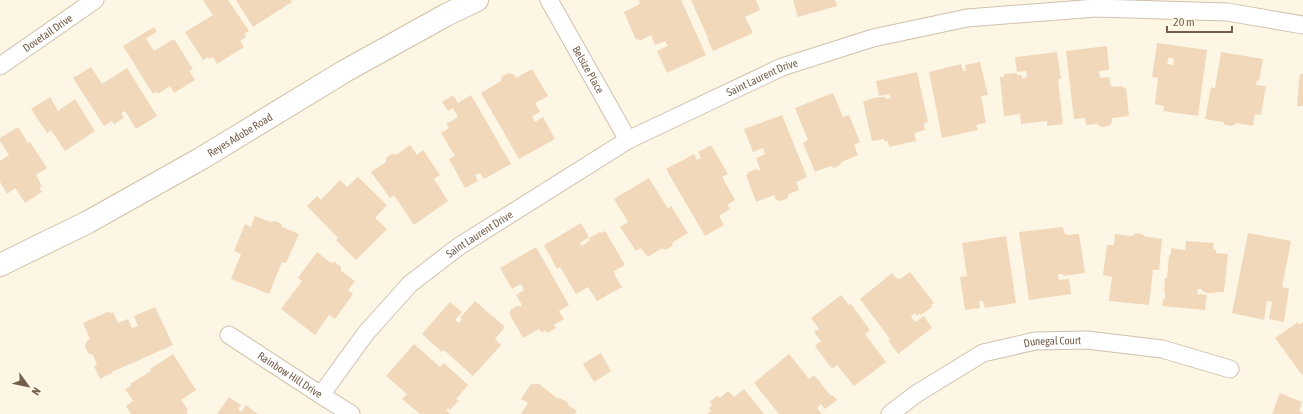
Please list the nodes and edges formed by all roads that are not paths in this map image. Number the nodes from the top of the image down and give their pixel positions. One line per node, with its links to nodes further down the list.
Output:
1 (95, 0): 5 (street, Dovetail Drive)
2 (477, 0): 7 (street, Reyes Adobe Road)
3 (549, 0): 6 (street, Belsize Place)
4 (1303, 25): 6 (street, Saint Laurent Drive)
5 (0, 66)
6 (628, 140): 10 (street, Saint Laurent Drive)
7 (0, 265)
8 (229, 335): 10 (street, Rainbow Hill Drive)
9 (1230, 369): 12 (street, Dunegal Court)
10 (321, 396): 11 (street, Rainbow Hill Drive)
11 (351, 414)
12 (890, 414)

